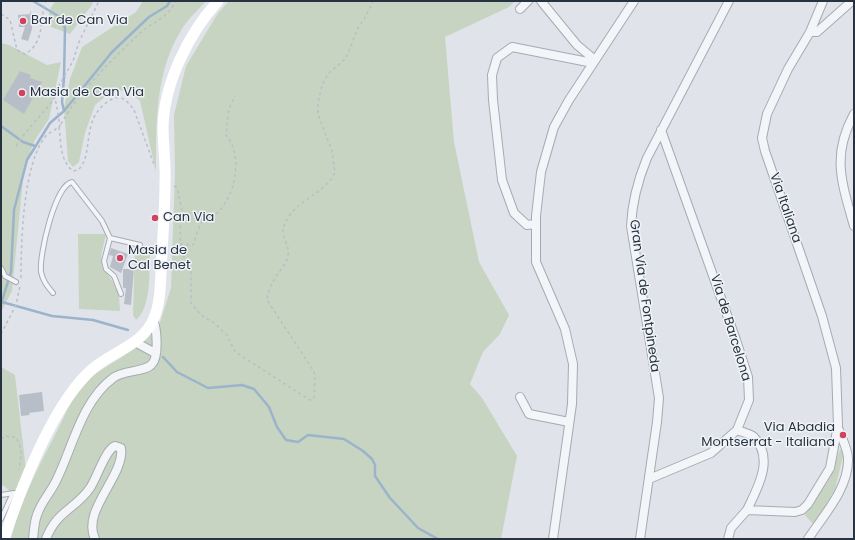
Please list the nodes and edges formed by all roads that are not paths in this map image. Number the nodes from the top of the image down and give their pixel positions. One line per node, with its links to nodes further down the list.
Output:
1 (218, 1): 21 (main road)
2 (528, 1): 8 (street)
3 (541, 1): 10 (street)
4 (634, 1): 10 (street)
5 (729, 1): 12 (street, Gran Via de Fontpineda)
6 (823, 1): 9 (street, Via Italiana)
7 (852, 1): 9 (street)
8 (520, 9)
9 (810, 32): 26 (street, Via Italiana)
10 (594, 62): 13 (street); 13 (street)
11 (854, 114): 14 (street)
12 (661, 130): 27 (street, Via de Barcelona); 28 (street, Gran Via de Fontpineda)
13 (536, 224): 25 (street)
14 (854, 226)
15 (110, 238): 16 (lane); 19 (lane); 20 (lane)
16 (140, 245)
17 (1, 268): 18 (lane)
18 (16, 282)
19 (53, 293)
20 (121, 294)
21 (154, 320): 22 (main road); 23 (street)
22 (135, 342): 23 (street); 29 (main road)
23 (155, 353): 34 (street)
24 (520, 397): 25 (street)
25 (569, 422): 37 (street)
26 (838, 425): 31 (street); 40 (street)
27 (737, 430): 28 (street, Via de Barcelona); 31 (street)
28 (648, 479): 38 (street, Gran Via de Fontpineda)
29 (17, 493): 30 (lane); 32 (main road)
30 (1, 495)
31 (747, 510): 39 (street)
32 (4, 522): 33 (main road)
33 (4, 539)
34 (33, 539)
35 (46, 539): 36 (street)
36 (95, 539)
37 (553, 539)
38 (640, 539)
39 (728, 539)
40 (808, 539)

